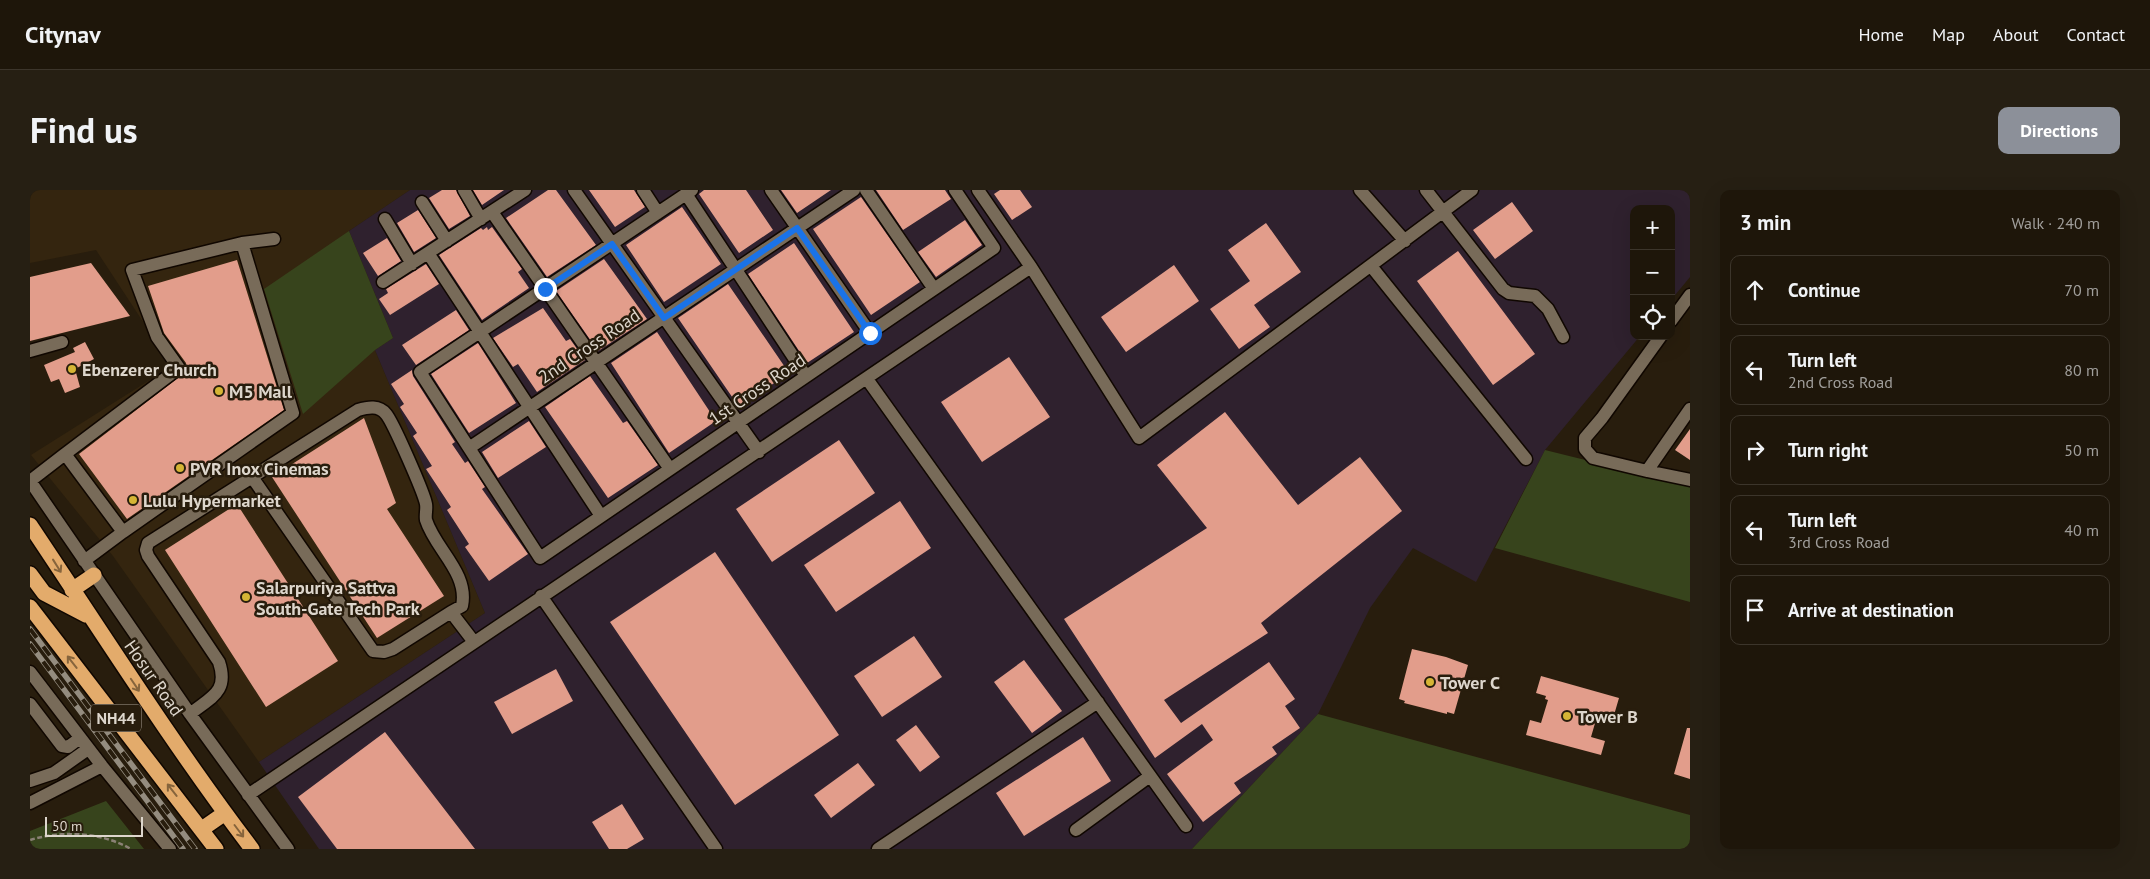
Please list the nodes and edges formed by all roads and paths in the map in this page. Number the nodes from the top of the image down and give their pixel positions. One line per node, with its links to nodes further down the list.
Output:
1 (464, 190): 17 (street)
2 (574, 190): 24 (street)
3 (643, 190): 16 (street)
4 (771, 190): 19 (street)
5 (854, 190): 19 (street, 2nd Cross Road)
6 (866, 190): 32 (street)
7 (955, 190): 32 (street, 1st Cross Road)
8 (978, 190): 28 (street)
9 (1360, 190): 22 (street)
10 (1426, 190): 15 (street)
11 (1472, 190): 15 (street)
12 (520, 191): 17 (street)
13 (689, 192): 16 (street); 29 (street)
14 (422, 202): 21 (street)
15 (1443, 212): 22 (street); 38 (street)
16 (658, 213): 24 (street)
17 (486, 215): 21 (street); 31 (street)
18 (385, 220): 26 (street)
19 (797, 228): 29 (street, 2nd Cross Road); 37 (street)
20 (274, 239): 23 (street)
21 (447, 241): 25 (street)
22 (1405, 241): 27 (street)
23 (242, 243): 50 (street); 59 (street)
24 (612, 244): 31 (street); 35 (street)
25 (428, 253): 26 (street); 36 (street)
26 (412, 264): 30 (street)
27 (1371, 266): 28 (street); 51 (street)
28 (1031, 267): 44 (street)
29 (736, 269): 35 (street, 2nd Cross Road); 43 (street)
30 (383, 282)
31 (545, 289): 36 (street); 42 (street)
32 (934, 289): 37 (street, 1st Cross Road)
33 (1690, 295): 34 (street)
34 (1675, 316)
35 (664, 318): 42 (street, 2nd Cross Road); 47 (street)
36 (480, 332): 45 (street); 48 (street)
37 (870, 333): 43 (street, 1st Cross Road)
38 (1563, 337)
39 (1657, 340): 53 (street)
40 (62, 342): 41 (street)
41 (30, 351)
42 (596, 363): 45 (street, 2nd Cross Road); 52 (street)
43 (806, 376): 47 (street, 1st Cross Road)
44 (867, 379): 49 (street); 70 (street)
45 (530, 408): 48 (street, 2nd Cross Road); 57 (street)
46 (1690, 409): 53 (street)
47 (738, 423): 49 (street); 52 (street, 1st Cross Road)
48 (469, 448): 57 (street, 1st Cross Road)
49 (758, 452): 64 (street)
50 (65, 454): 56 (street); 59 (street)
51 (1526, 459)
52 (670, 469): 57 (street, 1st Cross Road)
53 (1646, 471): 55 (street)
54 (252, 476): 66 (street); 66 (street); 72 (street)
55 (1690, 480)
56 (30, 481): 60 (street)
57 (601, 516)
58 (30, 525): 63 (highway, Hosur Road / NH44, one-way to 63)
59 (123, 532): 60 (street)
60 (84, 560): 62 (street)
61 (30, 574): 67 (highway)
62 (94, 575): 63 (highway); 72 (street)
63 (72, 590): 67 (highway, Hosur Road / NH44)
64 (542, 596): 68 (street); 89 (street)
65 (30, 607): 81 (highway, NH44, one-way to 65)
66 (452, 612): 68 (street)
67 (88, 616): 79 (highway, Hosur Road / NH44, one-way to 79)
68 (474, 642): 77 (street)
69 (30, 672): 73 (street)
70 (1098, 702): 75 (street); 90 (street)
71 (30, 704): 73 (street)
72 (190, 714): 77 (street)
73 (84, 743): 74 (street); 76 (street)
74 (102, 766): 78 (street); 85 (street)
75 (1150, 776): 80 (street); 82 (street)
76 (30, 781)
77 (248, 795): 88 (street)
78 (30, 803)
79 (225, 813): 81 (highway); 87 (highway, Hosur Road / NH44, one-way to 87)
80 (1186, 826)
81 (202, 829): 86 (highway, NH44)
82 (1076, 830)
83 (30, 840): 84 (path)
84 (131, 849)
85 (170, 849)
86 (216, 849)
87 (252, 849)
88 (288, 849)
89 (716, 849)
90 (878, 849)

